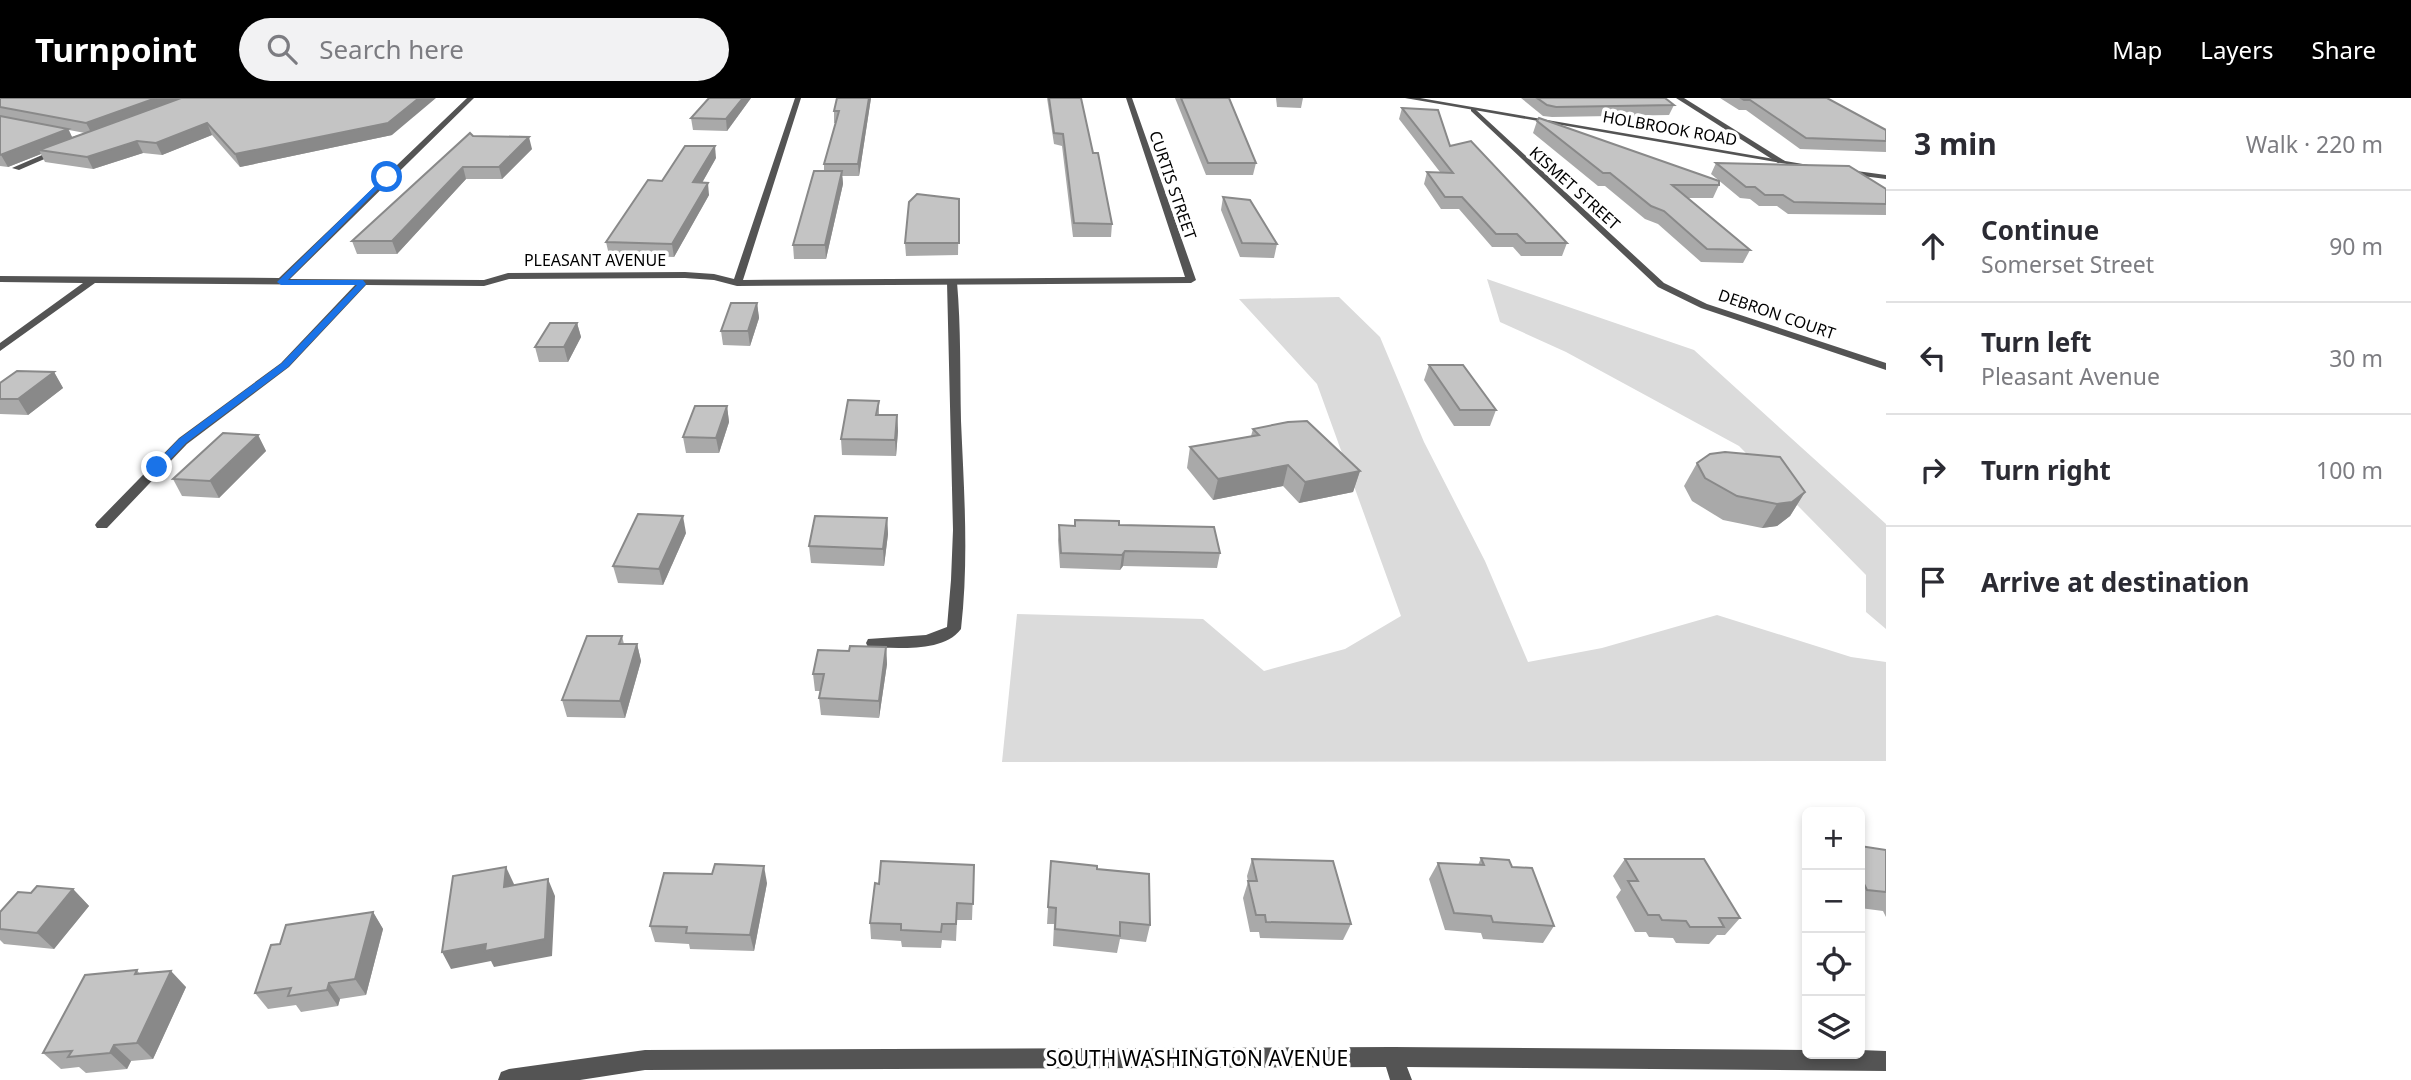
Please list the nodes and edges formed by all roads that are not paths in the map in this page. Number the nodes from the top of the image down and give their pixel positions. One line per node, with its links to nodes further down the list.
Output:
1 (471, 98): 14 (street)
2 (798, 98): 17 (street)
3 (1129, 98): 13 (street, CURTIS STREET)
4 (1408, 98): 6 (street, HOLBROOK ROAD)
5 (1679, 98): 8 (street)
6 (1473, 110): 8 (street, HOLBROOK ROAD); 18 (street, KISMET STREET)
7 (66, 149): 9 (street)
8 (1781, 162): 10 (street, HOLBROOK ROAD)
9 (16, 168)
10 (1886, 177)
11 (0, 279): 12 (street, PLEASANT AVENUE)
12 (93, 280): 14 (street, PLEASANT AVENUE); 19 (street)
13 (1191, 280): 16 (street, PLEASANT AVENUE)
14 (281, 282): 15 (street, PLEASANT AVENUE)
15 (363, 282): 17 (street, PLEASANT AVENUE); 21 (street)
16 (952, 282): 17 (street, PLEASANT AVENUE); 22 (street)
17 (737, 283)
18 (1661, 285): 20 (street, DEBRON COURT)
19 (0, 348)
20 (1886, 367)
21 (102, 524)
22 (873, 643)
23 (1393, 1057): 24 (street, SOUTH WASHINGTON AVENUE); 25 (street, SOUTH WASHINGTON AVENUE); 26 (street)
24 (1886, 1061)
25 (509, 1080)
26 (1401, 1080)

